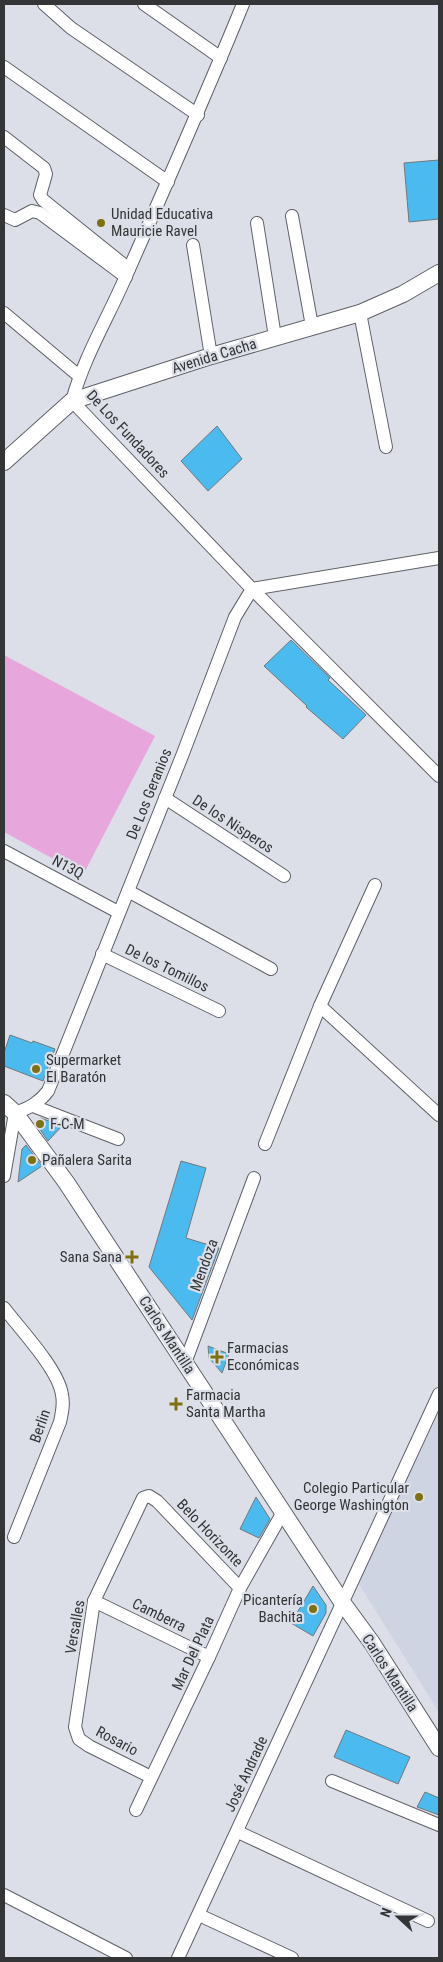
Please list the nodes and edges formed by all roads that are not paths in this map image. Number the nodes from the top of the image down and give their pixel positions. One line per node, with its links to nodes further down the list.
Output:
1 (44, 4): 6 (street)
2 (144, 4): 4 (street)
3 (243, 4): 4 (street, De Los Fundadores)
4 (221, 58): 6 (street, De Los Fundadores)
5 (4, 67): 8 (street)
6 (198, 115): 8 (street, De Los Fundadores)
7 (4, 137): 13 (street)
8 (168, 182): 13 (street, De Los Fundadores)
9 (4, 215): 13 (street)
10 (292, 216): 17 (street)
11 (256, 223): 18 (street)
12 (192, 246): 19 (street)
13 (128, 273): 20 (street, De Los Fundadores)
14 (439, 273): 16 (street, Avenida Cacha)
15 (4, 313): 20 (street)
16 (360, 313): 17 (street, Avenida Cacha); 22 (street)
17 (312, 326): 18 (street, Avenida Cacha)
18 (275, 337): 19 (street, Avenida Cacha)
19 (211, 356): 21 (street, Avenida Cacha)
20 (79, 376): 21 (street, De Los Fundadores)
21 (72, 401): 23 (street, Avenida Cacha); 25 (street, De Los Fundadores)
22 (386, 447)
23 (4, 462)
24 (439, 558): 25 (street)
25 (252, 589): 26 (street, De Los Fundadores); 27 (street, De Los Geranios)
26 (439, 776)
27 (164, 798): 29 (street, De los Nisperos); 31 (street, De Los Geranios)
28 (4, 851): 32 (street, N13Q)
29 (284, 876)
30 (376, 885): 35 (street)
31 (128, 891): 32 (street, De Los Geranios); 34 (street)
32 (118, 912): 33 (street, De Los Geranios)
33 (102, 954): 36 (street, De los Tomillos); 37 (street, De Los Geranios)
34 (271, 970)
35 (320, 1006): 39 (street); 41 (street)
36 (219, 1011)
37 (33, 1106): 38 (street, De Los Geranios); 40 (street)
38 (9, 1108): 42 (street); 45 (street, Carlos Mantilla)
39 (439, 1115)
40 (118, 1139)
41 (265, 1144)
42 (4, 1176)
43 (254, 1178): 45 (street, Mendoza)
44 (4, 1308): 49 (street, Berlin)
45 (186, 1363): 48 (street, Carlos Mantilla)
46 (439, 1394): 52 (street, José Andrade)
47 (157, 1501): 50 (street, Belo Horizonte); 51 (street, Versalles)
48 (283, 1512): 50 (street, Mar Del Plata); 52 (street, Carlos Mantilla)
49 (14, 1537)
50 (240, 1588): 53 (street, Mar Del Plata)
51 (94, 1601): 53 (street, Camberra); 54 (street, Versalles)
52 (342, 1602): 55 (street, Carlos Mantilla); 60 (street, José Andrade)
53 (210, 1657): 56 (street, Mar Del Plata)
54 (75, 1727): 56 (street, Rosario)
55 (439, 1748)
56 (151, 1777): 58 (street, Mar Del Plata)
57 (332, 1781): 59 (street)
58 (136, 1810)
59 (439, 1825)
60 (238, 1832): 62 (street, José Andrade); 63 (street)
61 (4, 1896): 64 (street)
62 (199, 1915): 65 (street, José Andrade); 66 (street)
63 (428, 1921)
64 (126, 1958)
65 (178, 1958)
66 (292, 1958)

